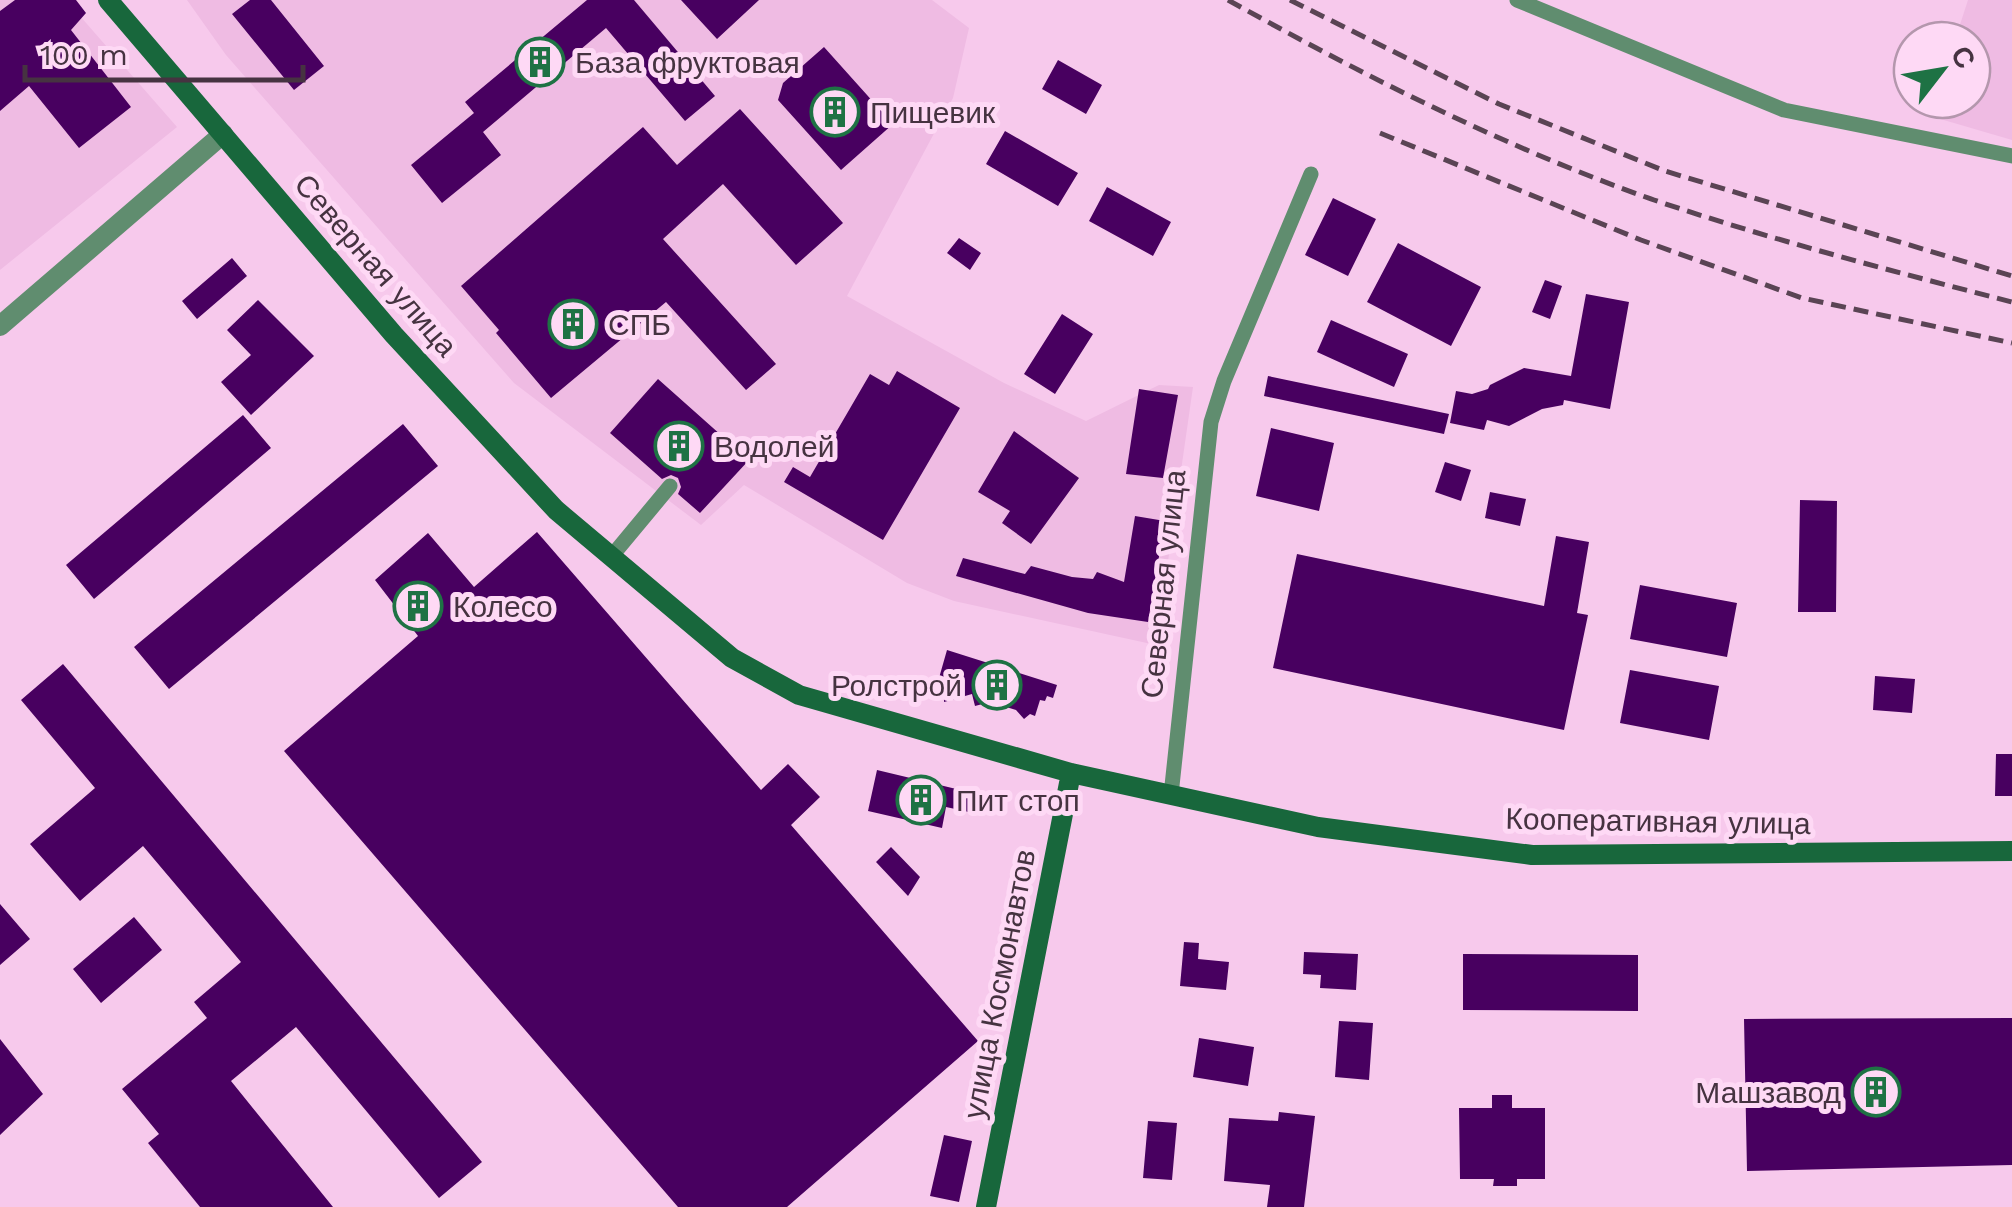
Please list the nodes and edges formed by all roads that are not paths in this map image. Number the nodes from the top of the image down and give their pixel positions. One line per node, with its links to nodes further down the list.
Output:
1 (108, 0): 3 (main road, Северная улица)
2 (1517, 0): 4 (street)
3 (223, 134): 6 (street); 8 (main road, Северная улица)
4 (2012, 156)
5 (1311, 174): 10 (street, Северная улица)
6 (0, 326)
7 (670, 486): 8 (street)
8 (611, 557): 9 (main road, Северная улица)
9 (1071, 774): 10 (main road, Кооперативная улица); 12 (main road, улица Космонавтов)
10 (1171, 795): 11 (main road, Кооперативная улица)
11 (2012, 851)
12 (986, 1207)

